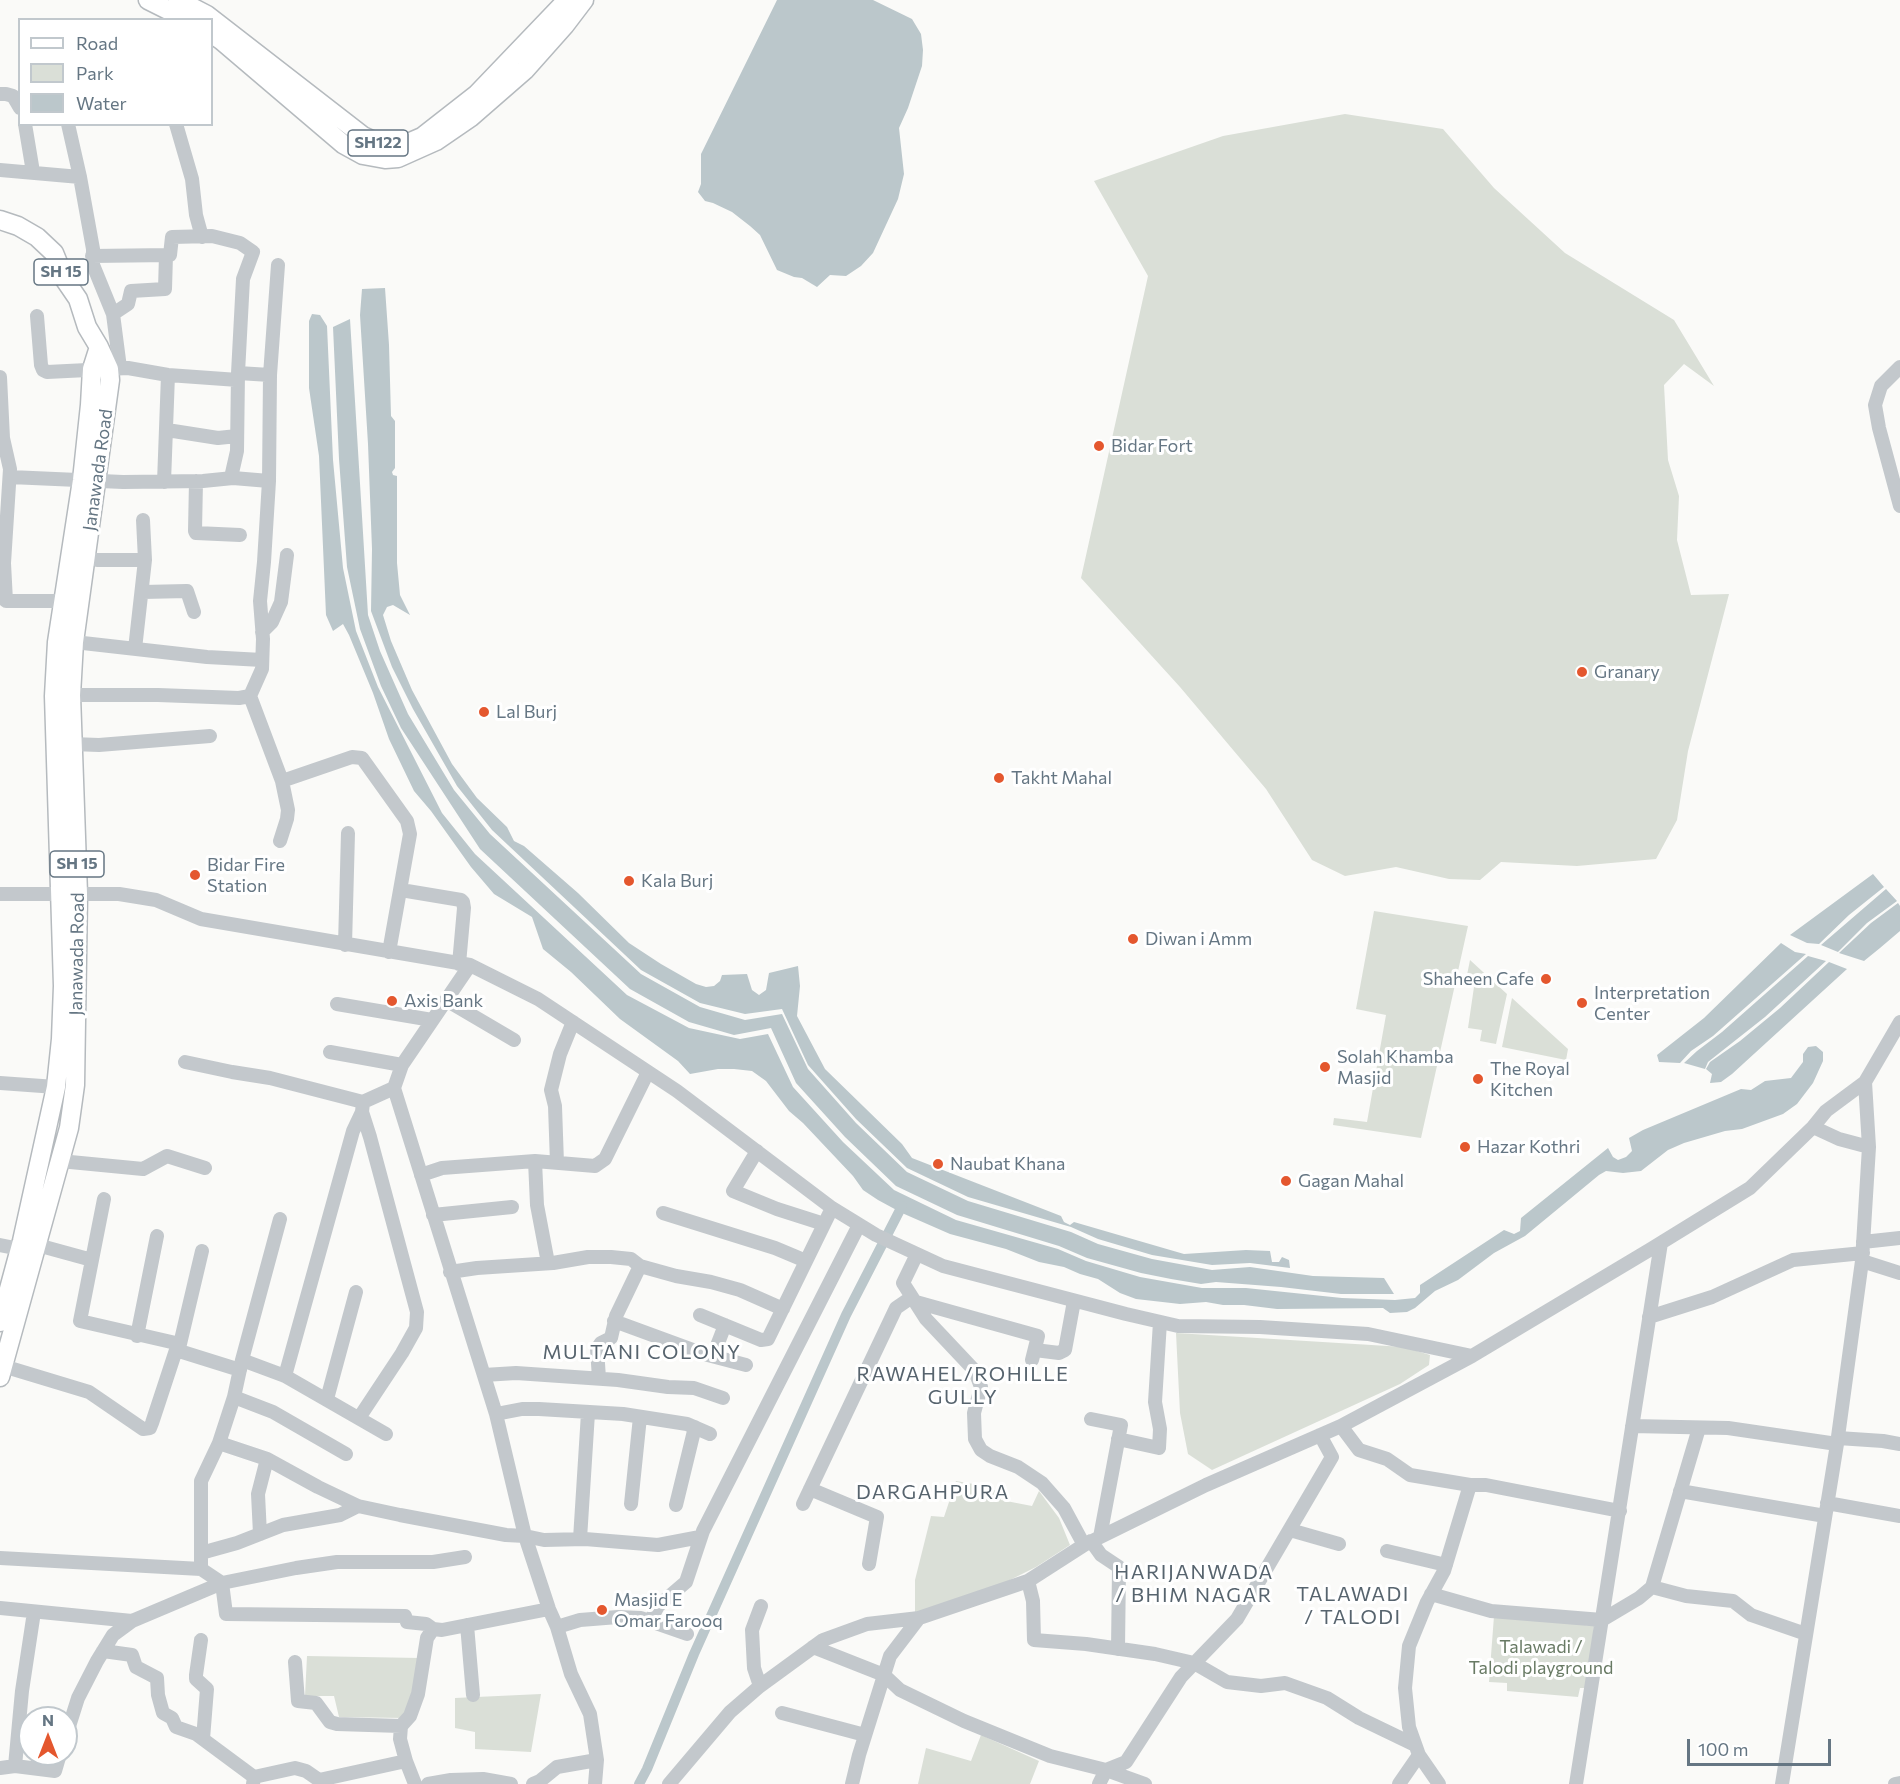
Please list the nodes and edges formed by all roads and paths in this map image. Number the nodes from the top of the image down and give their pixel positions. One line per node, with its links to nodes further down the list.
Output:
1 (148, 0): 5 (main road)
2 (178, 0): 6 (main road, SH122)
3 (567, 0): 11 (main road, SH122)
4 (584, 0): 11 (main road)
5 (184, 18)
6 (211, 18)
7 (213, 20): 11 (main road, SH122)
8 (213, 35): 11 (main road)
9 (0, 94): 10 (street)
10 (18, 105)
11 (466, 111)
12 (25, 126): 16 (street)
13 (68, 126): 17 (street)
14 (177, 126): 19 (street)
15 (0, 170): 16 (street)
16 (33, 172): 17 (street)
17 (80, 177): 21 (street)
18 (0, 220): 26 (main road, Janawada Road / SH 15)
19 (202, 237): 20 (street); 30 (street)
20 (166, 255): 21 (street); 23 (street)
21 (92, 256): 23 (street)
22 (278, 265): 28 (street)
23 (113, 314): 26 (street)
24 (37, 316): 26 (street)
25 (1900, 367): 39 (street)
26 (107, 369): 27 (street); 35 (main road, Janawada Road / SH 15)
27 (168, 375): 30 (street); 31 (street)
28 (270, 375): 30 (street); 37 (street)
29 (0, 377): 33 (street)
30 (238, 377): 32 (street)
31 (167, 430): 32 (street); 38 (street)
32 (237, 436): 34 (street)
33 (10, 477): 35 (street); 46 (street)
34 (233, 478): 36 (street); 37 (street)
35 (89, 480): 38 (street); 46 (main road, Janawada Road / SH 15); 49 (main road, Janawada Road / SH 15)
36 (196, 481): 38 (street); 41 (street)
37 (269, 481): 48 (street)
38 (164, 482)
39 (1900, 506)
40 (143, 520): 44 (street)
41 (240, 535)
42 (287, 555): 48 (street)
43 (97, 560): 44 (street)
44 (145, 560): 45 (street)
45 (143, 592): 47 (street); 50 (street)
46 (63, 601): 61 (main road, Janawada Road / SH 15)
47 (194, 612)
48 (262, 632): 51 (street)
49 (74, 642): 50 (street); 52 (main road, Janawada Road / SH 15)
50 (135, 649): 51 (street)
51 (262, 660): 53 (street)
52 (70, 695): 53 (street); 55 (main road, Janawada Road / SH 15)
53 (250, 696): 56 (street)
54 (210, 736): 55 (street)
55 (72, 744): 62 (main road, Janawada Road / SH 15)
56 (282, 781): 58 (street); 59 (street)
57 (348, 832): 63 (street)
58 (280, 841)
59 (401, 890): 64 (street); 65 (street)
60 (0, 894): 61 (street)
61 (60, 894): 62 (street); 78 (main road, Janawada Road / SH 15)
62 (78, 894): 63 (street); 84 (main road, Janawada Road / SH 15)
63 (345, 945): 64 (street)
64 (389, 952): 65 (street)
65 (465, 964): 66 (street); 69 (street)
66 (446, 1000): 68 (street); 71 (street)
67 (337, 1004): 68 (street)
68 (432, 1020): 74 (street)
69 (573, 1022): 75 (street); 86 (street)
70 (1900, 1022): 76 (street)
71 (514, 1040)
72 (330, 1052): 74 (street)
73 (185, 1062): 80 (street)
74 (402, 1065): 79 (street)
75 (648, 1072): 83 (street); 86 (street)
76 (1865, 1082): 81 (street); 82 (street)
77 (0, 1083): 78 (street)
78 (56, 1087): 101 (main road, Janawada Road / SH 15)
79 (394, 1088): 80 (street); 88 (street)
80 (363, 1107): 128 (street); 137 (street)
81 (1813, 1127): 82 (street); 99 (street)
82 (1869, 1147): 104 (street)
83 (757, 1151): 91 (street); 95 (street)
84 (60, 1161): 87 (street); 101 (main road, Janawada Road / SH 15)
85 (535, 1161): 86 (street); 88 (street); 107 (street)
86 (557, 1163)
87 (205, 1168)
88 (421, 1175): 93 (street)
89 (104, 1199): 105 (street)
90 (513, 1207): 93 (street)
91 (832, 1208): 95 (street); 96 (street)
92 (663, 1213): 106 (street)
93 (433, 1215): 109 (street)
94 (280, 1219): 125 (street)
95 (824, 1224): 106 (street)
96 (859, 1225): 103 (street); 165 (street)
97 (157, 1236): 121 (street)
98 (1900, 1238): 104 (street)
99 (1661, 1243): 116 (street); 124 (street)
100 (0, 1245): 101 (street)
101 (27, 1245): 105 (street); 118 (main road, Janawada Road / SH 15); 127 (main road, Janawada Road / SH 15)
102 (202, 1251): 122 (street)
103 (913, 1252): 112 (street); 113 (street)
104 (1863, 1252): 110 (street); 116 (street); 147 (street)
105 (92, 1260): 121 (street)
106 (806, 1262): 114 (street)
107 (548, 1263): 108 (street); 109 (street)
108 (640, 1266): 114 (street); 117 (street)
109 (450, 1272): 129 (street)
110 (1900, 1273)
111 (356, 1292): 133 (street)
112 (914, 1300): 113 (street); 153 (street); 167 (street)
113 (1074, 1301): 119 (street)
114 (783, 1309): 120 (street)
115 (700, 1315): 120 (street)
116 (1649, 1317): 140 (street)
117 (614, 1321): 123 (street); 130 (street)
118 (0, 1322)
119 (1160, 1322): 124 (street); 146 (street)
120 (725, 1325): 123 (street)
121 (137, 1336): 122 (street)
122 (178, 1347): 125 (street); 127 (street)
123 (713, 1356): 126 (street)
124 (1472, 1356): 139 (street)
125 (241, 1365): 128 (street); 131 (street)
126 (746, 1365)
127 (1, 1371)
128 (285, 1376): 133 (street)
129 (484, 1376): 130 (street); 135 (street)
130 (599, 1378): 132 (street)
131 (234, 1397): 148 (street); 150 (street)
132 (723, 1398)
133 (327, 1399): 137 (street)
134 (588, 1413): 135 (street); 136 (street); 166 (street)
135 (496, 1414): 164 (street)
136 (640, 1417): 141 (street); 155 (street)
137 (359, 1418): 143 (street)
138 (1091, 1419): 146 (street)
139 (1341, 1426): 145 (street); 152 (street)
140 (1632, 1426): 142 (street); 160 (street)
141 (694, 1427): 144 (street); 157 (street)
142 (1699, 1428): 147 (street); 154 (street)
143 (386, 1434)
144 (710, 1434)
145 (1320, 1435): 162 (street); 167 (street)
146 (1118, 1439): 167 (street)
147 (1837, 1441): 149 (street); 159 (street)
148 (219, 1443): 151 (street); 170 (street)
149 (1900, 1444)
150 (346, 1454)
151 (267, 1458): 158 (street); 163 (street)
152 (1470, 1485): 160 (street); 174 (street)
153 (810, 1489): 156 (street); 173 (street)
154 (1680, 1491): 159 (street); 178 (street)
155 (631, 1504)
156 (803, 1504)
157 (676, 1505)
158 (358, 1506): 163 (street); 164 (street)
159 (1826, 1509): 161 (street); 192 (street)
160 (1620, 1511): 185 (street)
161 (1900, 1516)
162 (1290, 1530): 168 (street); 198 (street)
163 (260, 1534): 170 (street)
164 (525, 1536): 166 (street); 182 (street)
165 (700, 1537): 166 (street); 187 (street)
166 (580, 1539)
167 (1092, 1541): 176 (street); 195 (street)
168 (1339, 1544)
169 (1388, 1551): 174 (street)
170 (201, 1553): 175 (street)
171 (465, 1557): 177 (street)
172 (0, 1558): 175 (street)
173 (869, 1564)
174 (1446, 1565): 179 (street)
175 (201, 1569): 177 (street)
176 (1028, 1581): 184 (street); 195 (street)
177 (222, 1583): 186 (street); 190 (street)
178 (1652, 1587): 185 (street); 192 (street)
179 (1431, 1594): 185 (street); 207 (street)
180 (761, 1606): 200 (street)
181 (0, 1608): 183 (street)
182 (549, 1609): 188 (street); 189 (street)
183 (34, 1612): 186 (street); 210 (street)
184 (919, 1618): 194 (street); 199 (street)
185 (1602, 1620): 228 (street)
186 (132, 1621): 196 (street)
187 (650, 1621): 189 (street); 191 (street)
188 (467, 1625): 190 (street); 201 (street)
189 (557, 1627): 208 (street)
190 (433, 1629): 204 (street)
191 (687, 1634)
192 (1806, 1634): 229 (street)
193 (201, 1640): 206 (street)
194 (813, 1647): 199 (street); 200 (street)
195 (1118, 1648): 198 (street)
196 (103, 1651): 202 (street); 206 (street)
197 (296, 1662): 204 (street)
198 (1194, 1663): 207 (street); 213 (street)
199 (884, 1675): 205 (street); 213 (street)
200 (760, 1686): 222 (street)
201 (473, 1695)
202 (75, 1706)
203 (782, 1713): 205 (street)
204 (401, 1726): 209 (street)
205 (865, 1736): 223 (street)
206 (203, 1739): 214 (street)
207 (1417, 1750): 226 (street); 227 (street)
208 (597, 1760): 220 (street); 221 (street)
209 (406, 1761): 215 (street); 217 (street)
210 (15, 1766): 211 (street); 212 (street)
211 (56, 1766)
212 (0, 1768)
213 (1106, 1770): 224 (street); 225 (street)
214 (254, 1781): 215 (street)
215 (319, 1782)
216 (1900, 1783): 230 (street)
217 (415, 1784)
218 (428, 1784): 219 (street)
219 (511, 1784)
220 (532, 1784)
221 (595, 1784)
222 (669, 1784)
223 (852, 1784)
224 (1099, 1784)
225 (1145, 1784)
226 (1399, 1784)
227 (1439, 1784)
228 (1576, 1784)
229 (1782, 1784)
230 (1895, 1784)

